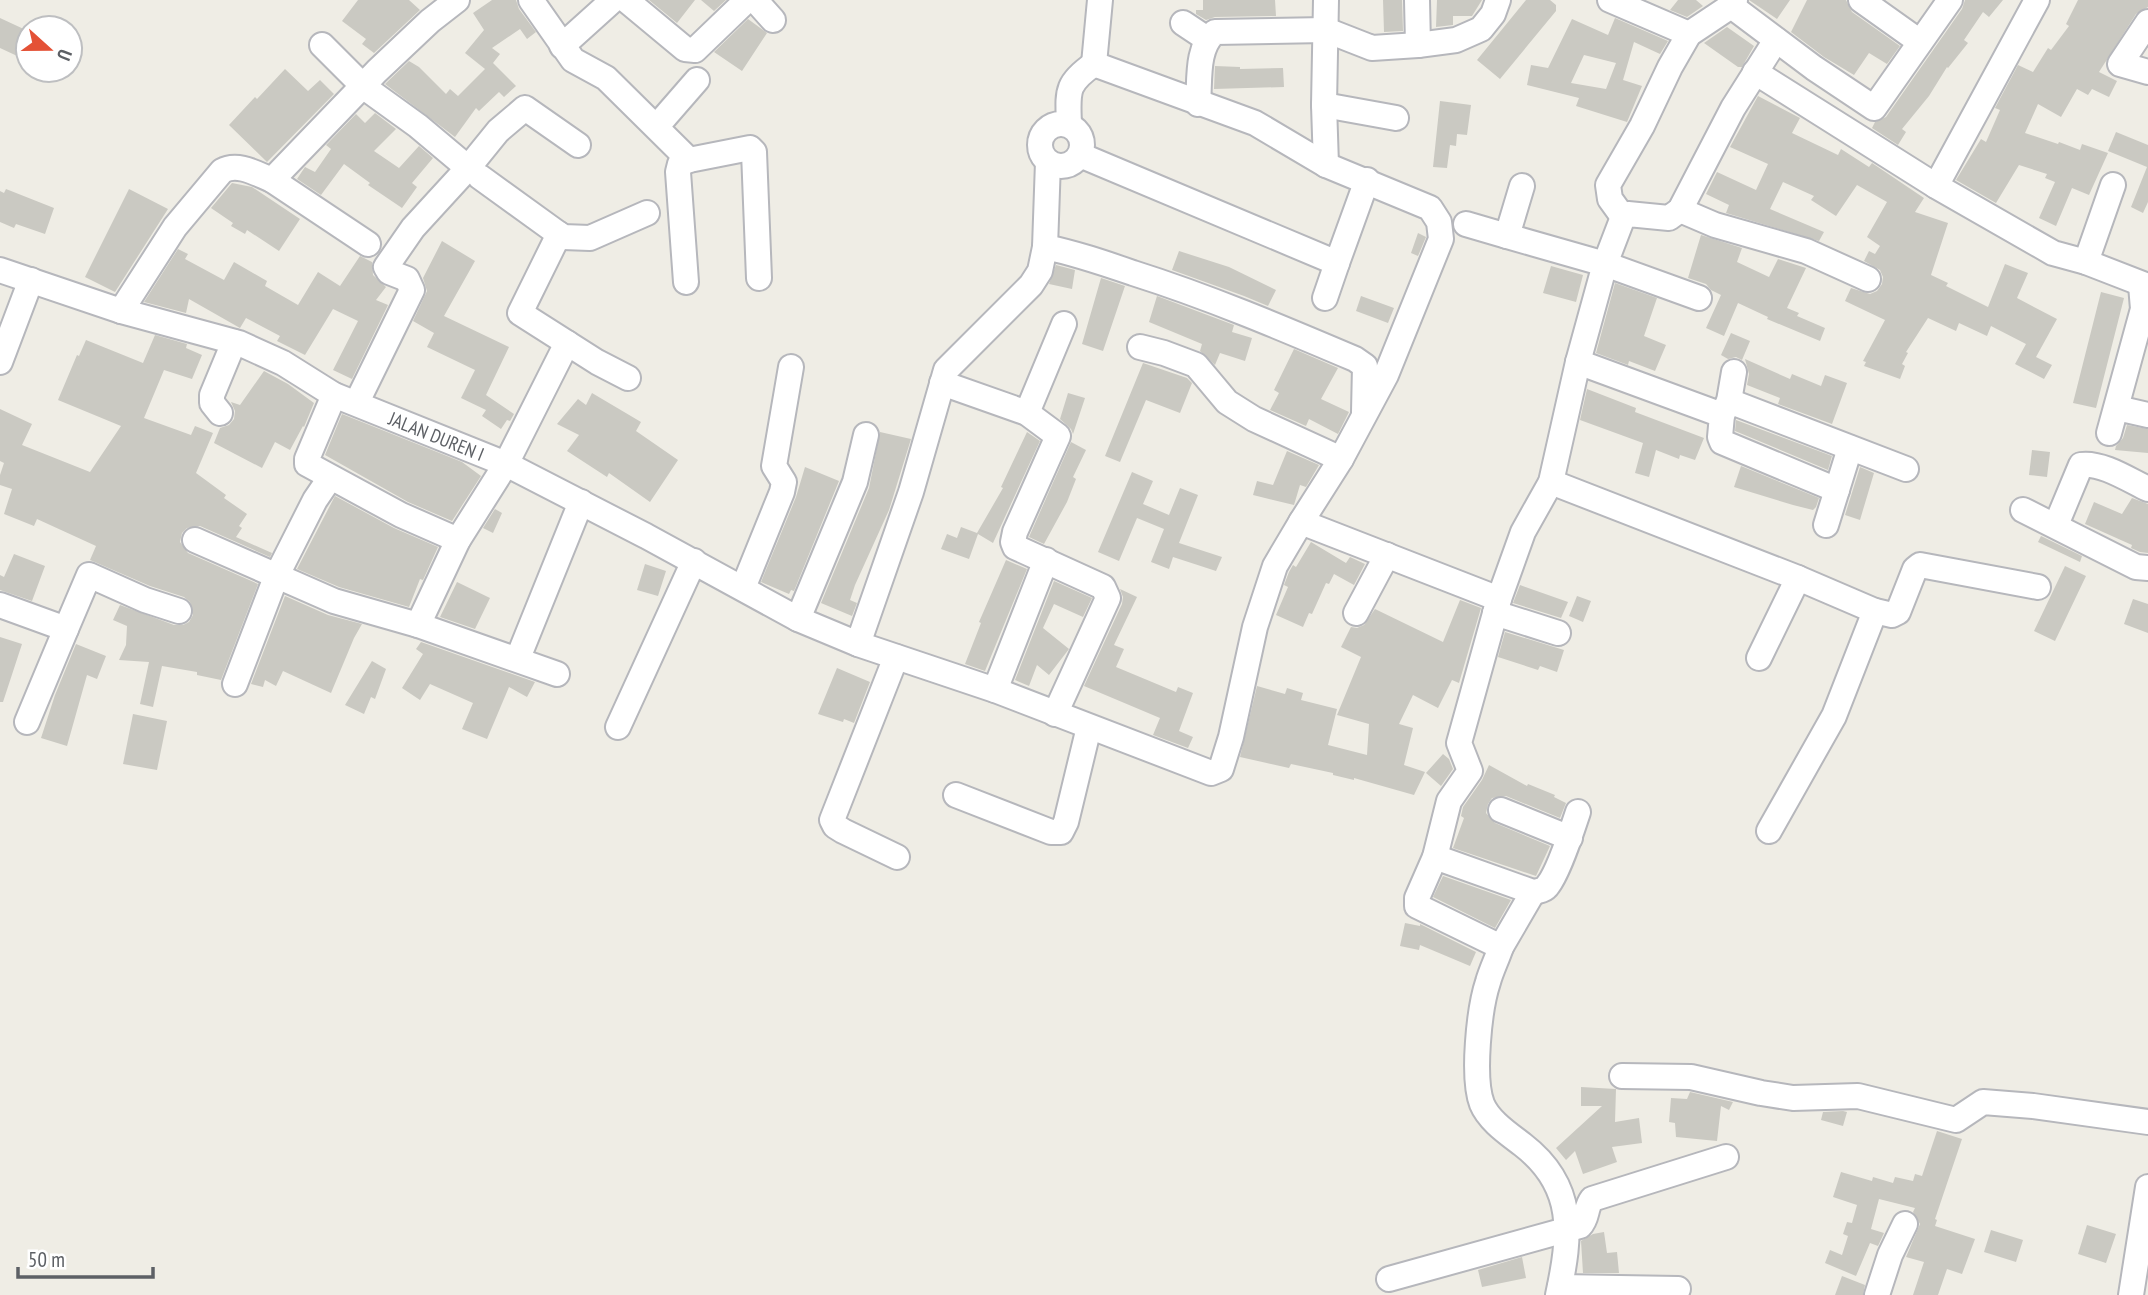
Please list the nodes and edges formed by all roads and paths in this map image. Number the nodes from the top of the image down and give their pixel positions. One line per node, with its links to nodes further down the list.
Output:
1 (457, 0): 31 (street)
2 (531, 0): 26 (street)
3 (613, 0): 26 (street)
4 (626, 0): 5 (street)
5 (747, 0)
6 (755, 0): 16 (street)
7 (1100, 0): 27 (street)
8 (1326, 0): 19 (street)
9 (1417, 0): 25 (street)
10 (1498, 0): 25 (street)
11 (1610, 0): 20 (street)
12 (1950, 0): 23 (street)
13 (2037, 0): 48 (street)
14 (1867, 2): 23 (street)
15 (1732, 3): 20 (street); 22 (street)
16 (773, 20)
17 (2148, 22): 29 (street)
18 (1183, 23): 21 (street)
19 (1326, 30): 21 (street); 25 (street); 33 (street)
20 (1689, 34): 52 (street)
21 (1207, 39): 32 (street)
22 (1776, 40): 23 (street); 28 (street)
23 (1920, 42)
24 (322, 45): 31 (street)
25 (1418, 45)
26 (562, 46): 36 (street)
27 (1094, 64): 32 (street); 37 (street)
28 (1755, 72): 48 (street); 50 (street)
29 (2148, 72)
30 (697, 80): 36 (street)
31 (364, 87): 44 (street); 45 (street)
32 (1198, 104): 35 (street)
33 (1324, 105): 34 (street); 38 (street)
34 (1396, 118)
35 (1255, 123): 38 (street); 43 (street)
36 (657, 125): 41 (street)
37 (1069, 125): 40 (street); 42 (street)
38 (1324, 134): 43 (street)
39 (578, 145): 44 (street)
40 (1080, 155): 42 (street); 59 (street)
41 (689, 160): 62 (street); 65 (street)
42 (1048, 162): 57 (street)
43 (1326, 165): 46 (street)
44 (474, 173): 54 (street); 80 (street)
45 (272, 180): 56 (street); 69 (street)
46 (1367, 180): 59 (street); 86 (street)
47 (1522, 186): 55 (street)
48 (1936, 186): 58 (street)
49 (2113, 186): 58 (street)
50 (1680, 210): 52 (street); 63 (street)
51 (647, 213): 54 (street)
52 (1623, 217): 60 (street)
53 (1466, 224): 55 (street)
54 (559, 234): 72 (street)
55 (1507, 236): 60 (street)
56 (368, 244)
57 (1045, 247): 79 (street); 86 (street)
58 (2087, 262): 66 (street)
59 (1337, 264): 67 (street)
60 (1605, 264): 68 (street); 75 (street)
61 (0, 270): 64 (street, JALAN DUREN I)
62 (760, 278)
63 (1868, 279)
64 (31, 280): 69 (street, JALAN DUREN I); 74 (street)
65 (686, 282)
66 (2145, 286): 82 (street)
67 (1325, 298)
68 (1699, 298)
69 (121, 311): 71 (street, JALAN DUREN I)
70 (1064, 324): 84 (street)
71 (234, 342): 80 (street, JALAN DUREN I); 83 (street)
72 (567, 343): 78 (street); 91 (street)
73 (1140, 347): 90 (street)
74 (0, 362)
75 (1578, 362): 81 (street); 94 (street)
76 (791, 367): 111 (street)
77 (1734, 372): 81 (street)
78 (628, 378)
79 (942, 383): 84 (street); 121 (street)
80 (346, 398): 91 (street, JALAN DUREN I); 93 (street)
81 (1725, 408): 89 (street); 95 (street)
82 (2118, 408): 85 (street); 87 (street)
83 (220, 413)
84 (1027, 413): 105 (street)
85 (2148, 415)
86 (1364, 416): 90 (street)
87 (2109, 433)
88 (866, 435): 117 (street)
89 (1850, 448): 92 (street); 95 (street)
90 (1341, 460): 99 (street)
91 (506, 464): 97 (street, JALAN DUREN I); 103 (street)
92 (1906, 468)
93 (330, 478): 103 (street); 108 (street)
94 (1551, 482): 109 (street); 113 (street)
95 (1836, 489): 100 (street)
96 (2148, 489): 101 (street)
97 (581, 502): 106 (street, JALAN DUREN I); 123 (street)
98 (2023, 510): 101 (street)
99 (1301, 522): 104 (street); 131 (street, JALAN DUREN I)
100 (1826, 525)
101 (2056, 525): 107 (street)
102 (195, 540): 108 (street)
103 (458, 540): 118 (street)
104 (1387, 555): 113 (street); 116 (street)
105 (1046, 560): 127 (street); 128 (street)
106 (694, 561): 111 (street, JALAN DUREN I); 130 (street)
107 (2148, 568)
108 (276, 577): 118 (street); 126 (street)
109 (1798, 578): 115 (street); 124 (street)
110 (2038, 587): 115 (street)
111 (743, 588): 117 (street, JALAN DUREN I)
112 (0, 605): 119 (street)
113 (1497, 606): 120 (street); 138 (street)
114 (179, 611): 119 (street)
115 (1875, 611): 135 (street)
116 (1356, 612)
117 (798, 619): 121 (street, JALAN DUREN I)
118 (418, 625): 123 (street)
119 (66, 629): 129 (street)
120 (1558, 633)
121 (858, 644): 122 (street, JALAN DUREN I)
122 (896, 657): 127 (street, JALAN DUREN I); 137 (street)
123 (518, 658): 125 (street)
124 (1759, 658)
125 (557, 674)
126 (235, 684)
127 (995, 690): 128 (street, JALAN DUREN I)
128 (1055, 715): 131 (street, JALAN DUREN I)
129 (27, 722)
130 (618, 727)
131 (1089, 727): 132 (street)
132 (956, 795)
133 (1501, 810): 136 (street)
134 (1578, 812): 136 (street)
135 (1769, 831)
136 (1570, 838): 139 (street)
137 (897, 857)
138 (1435, 857): 139 (street); 140 (street)
139 (1534, 892): 140 (street)
140 (1501, 947): 146 (street)
141 (1622, 1076): 142 (street)
142 (2148, 1122)
143 (1726, 1157): 146 (street)
144 (2148, 1187): 151 (street)
145 (1905, 1224): 150 (street)
146 (1566, 1228): 147 (street); 149 (street)
147 (1389, 1279)
148 (1678, 1289): 149 (street)
149 (1559, 1291)
150 (1877, 1295)
151 (2131, 1295)

